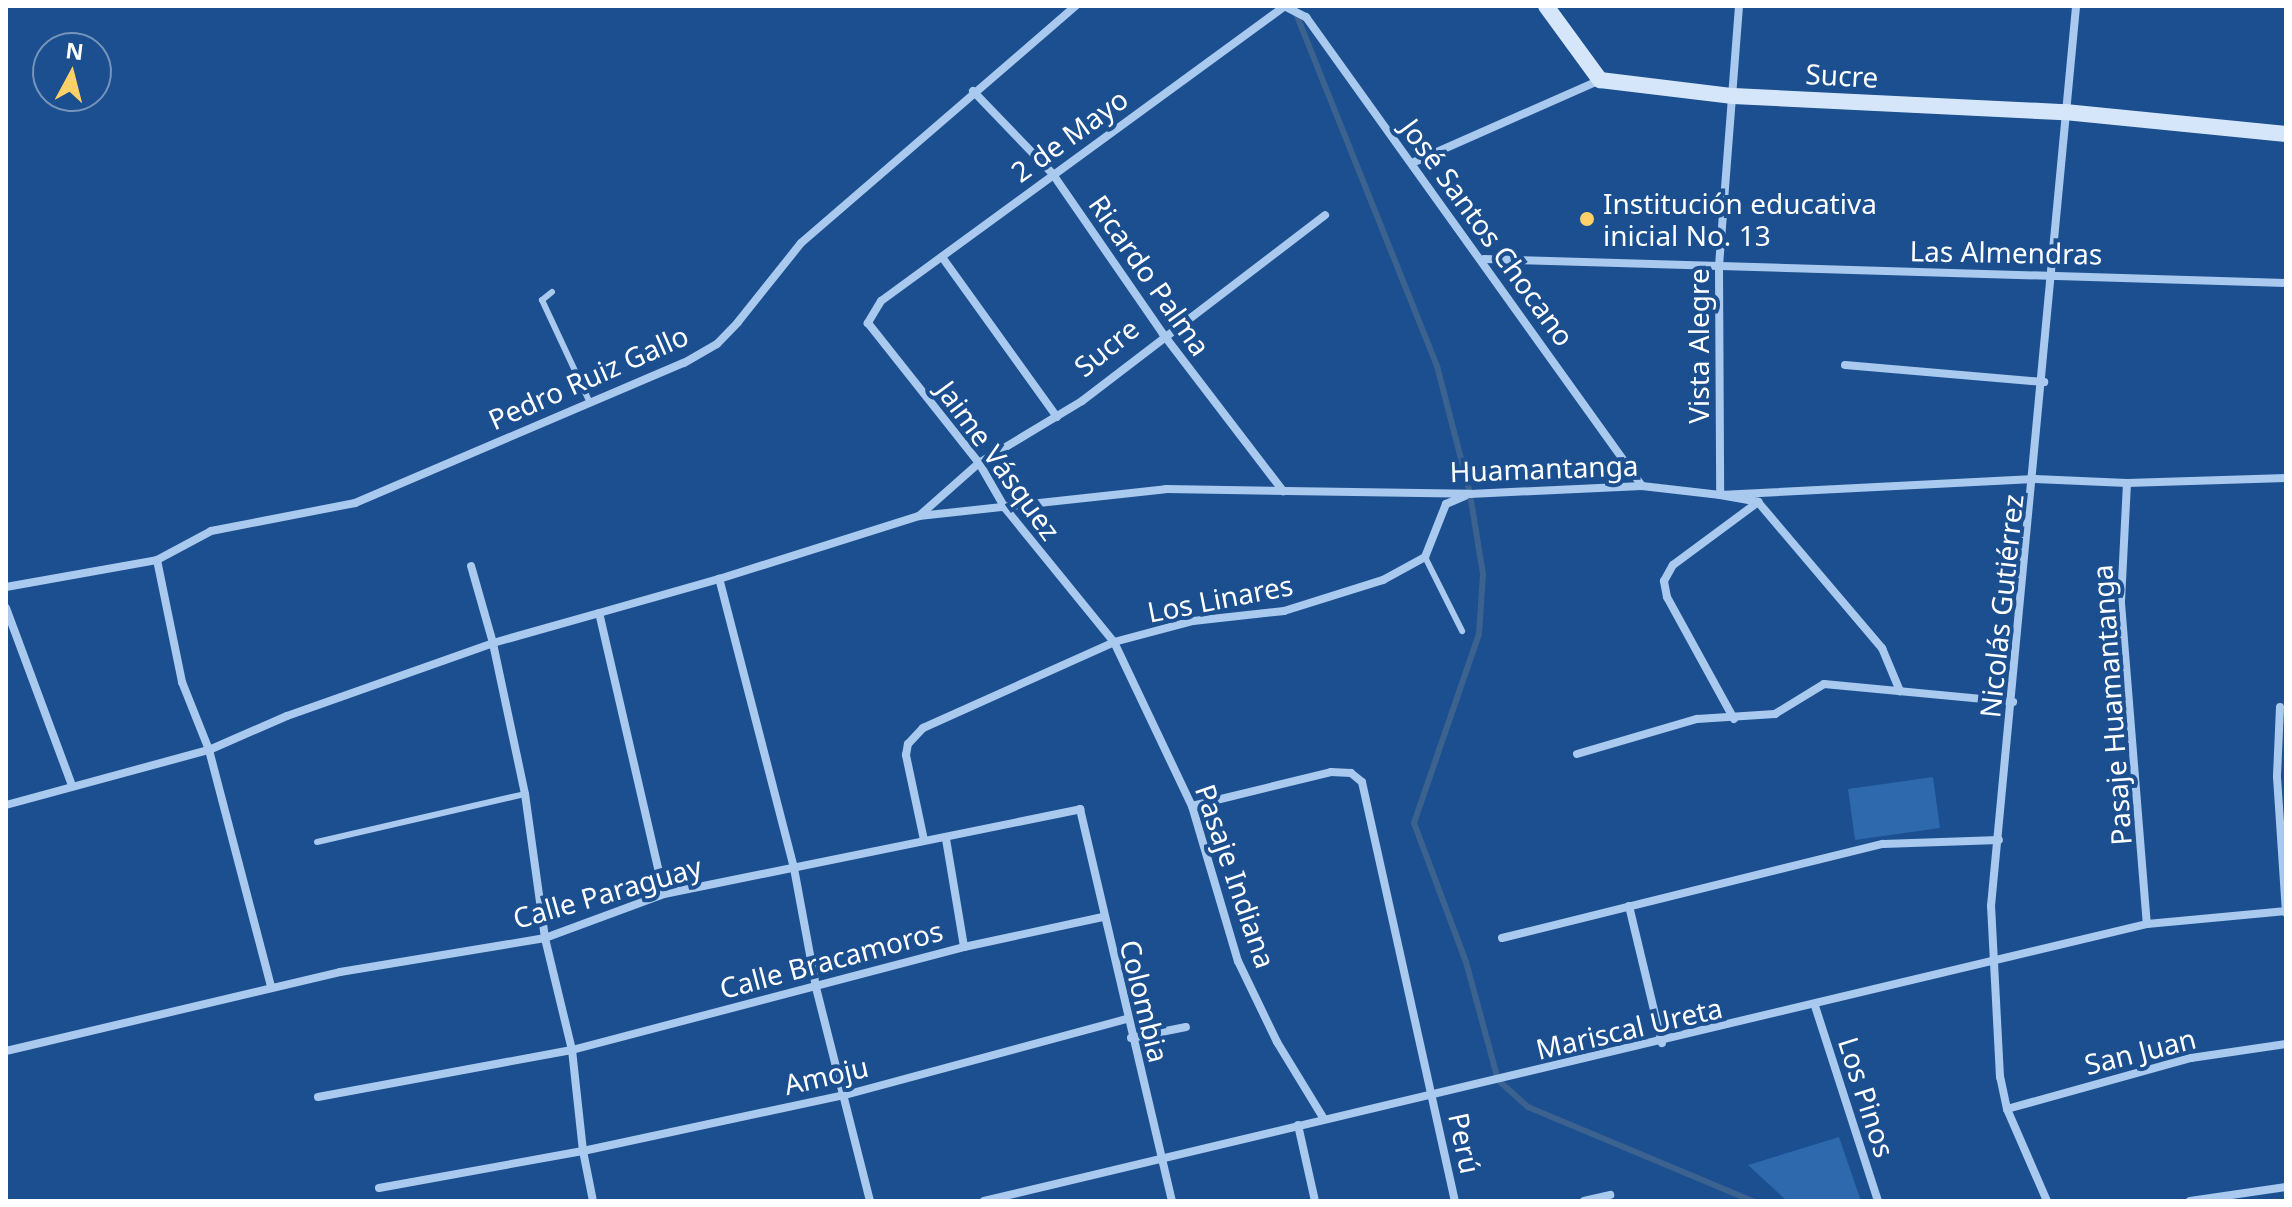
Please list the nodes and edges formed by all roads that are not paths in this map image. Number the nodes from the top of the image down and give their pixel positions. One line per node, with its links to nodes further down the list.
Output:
1 (1076, 6): 7 (street, Pedro Ruiz Gallo)
2 (1546, 6): 6 (street)
3 (1739, 6): 8 (street, Vista Alegre)
4 (2076, 6): 9 (street, Nicolás Gutiérrez)
5 (1287, 7): 11 (street, José Santos Chocano); 12 (street, 2 de Mayo)
6 (1600, 80): 8 (street, Sucre); 11 (street)
7 (973, 91): 12 (street, Ricardo Palma); 24 (street, Pedro Ruiz Gallo)
8 (1733, 96): 9 (street, Sucre); 16 (street, Vista Alegre)
9 (2065, 112): 10 (street, Sucre); 17 (street, Nicolás Gutiérrez)
10 (2286, 134)
11 (1412, 163): 15 (street, José Santos Chocano)
12 (1052, 173): 14 (street, 2 de Mayo); 21 (street, Ricardo Palma)
13 (1325, 215): 21 (street, Sucre)
14 (942, 257): 20 (street, 2 de Mayo); 25 (street)
15 (1484, 259): 16 (street, Las Almendras); 30 (street, José Santos Chocano)
16 (1719, 267): 17 (street, Las Almendras); 33 (street, Vista Alegre)
17 (2051, 274): 18 (street, Las Almendras); 23 (street, Nicolás Gutiérrez)
18 (2286, 283)
19 (552, 292): 24 (lane)
20 (881, 301): 26 (street, Jaime Vásquez)
21 (1163, 334): 25 (street, Sucre); 31 (street, Ricardo Palma)
22 (1845, 365): 23 (street)
23 (2044, 382): 28 (street, Nicolás Gutiérrez)
24 (590, 403): 38 (street, Pedro Ruiz Gallo)
25 (1057, 417): 26 (street, Sucre)
26 (979, 463): 35 (street, Jaime Vásquez); 36 (street, Sucre)
27 (2286, 478): 29 (street, Huamantanga)
28 (2035, 479): 29 (street, Huamantanga); 33 (street, Huamantanga); 48 (street, Nicolás Gutiérrez)
29 (2127, 483): 67 (street, Pasaje Huamantanga)
30 (1642, 486): 32 (street, Huamantanga); 33 (street, Huamantanga)
31 (1283, 491): 32 (street, Huamantanga); 35 (street, Huamantanga)
32 (1470, 494): 37 (street)
33 (1720, 495): 34 (street)
34 (1758, 502): 47 (street); 50 (street)
35 (1005, 508): 36 (street, Huamantanga); 45 (street, Jaime Vásquez)
36 (919, 516): 40 (street, Huamantanga)
37 (1425, 557): 44 (lane); 45 (street, Los Linares)
38 (157, 560): 41 (street, Pedro Ruiz Gallo); 51 (street)
39 (471, 566): 46 (street)
40 (719, 579): 43 (street, Huamantanga); 62 (street)
41 (6, 587)
42 (6, 608): 53 (street)
43 (599, 613): 46 (street, Huamantanga); 63 (street)
44 (1462, 631)
45 (1114, 642): 56 (street, Pasaje Indiana); 59 (street, Los Linares)
46 (493, 643): 51 (street, Huamantanga); 54 (street)
47 (1900, 691): 48 (street); 50 (street)
48 (2013, 702): 60 (street, Nicolás Gutiérrez)
49 (2280, 707): 65 (street)
50 (1734, 719): 52 (street)
51 (209, 750): 53 (street, Huamantanga); 72 (street)
52 (1577, 754)
53 (72, 785): 55 (street, Huamantanga)
54 (525, 794): 61 (lane); 68 (street)
55 (6, 805)
56 (1192, 806): 82 (street, Perú); 86 (street, Pasaje Indiana)
57 (1080, 809): 58 (street, Calle Paraguay); 66 (street, Colombia)
58 (946, 839): 59 (street, Calle Paraguay); 70 (street)
59 (924, 840): 62 (street, Calle Paraguay)
60 (1999, 840): 64 (street); 71 (street, Nicolás Gutiérrez)
61 (317, 842)
62 (794, 868): 63 (street, Calle Paraguay); 73 (street)
63 (664, 894): 68 (street, Calle Paraguay)
64 (1629, 906): 69 (street); 78 (street)
65 (2286, 912): 67 (street, Mariscal Ureta)
66 (1103, 917): 70 (street, Calle Bracamoros); 75 (street, Colombia)
67 (2147, 924): 71 (street, Mariscal Ureta)
68 (545, 938): 72 (street, Calle Paraguay); 80 (street)
69 (1502, 938)
70 (964, 947): 73 (street, Calle Bracamoros)
71 (1994, 963): 74 (street, Mariscal Ureta); 85 (street, Nicolás Gutiérrez)
72 (271, 987): 81 (street, Calle Paraguay)
73 (816, 987): 80 (street, Calle Bracamoros); 83 (street)
74 (1815, 1006): 78 (street, Mariscal Ureta); 101 (street, Los Pinos)
75 (1126, 1019): 77 (street, Colombia); 83 (street, Amoju)
76 (1186, 1027): 77 (street)
77 (1131, 1038): 89 (street, Colombia)
78 (1662, 1043): 82 (street, Mariscal Ureta)
79 (2286, 1044): 85 (street, San Juan)
80 (572, 1050): 84 (street, Calle Bracamoros); 88 (street)
81 (6, 1051)
82 (1432, 1093): 86 (street, Mariscal Ureta); 99 (street, Perú)
83 (845, 1095): 88 (street, Amoju); 95 (street)
84 (318, 1097)
85 (2007, 1109): 102 (street, Nicolás Gutiérrez)
86 (1324, 1119): 87 (street, Mariscal Ureta)
87 (1298, 1125): 89 (street, Mariscal Ureta); 98 (street)
88 (583, 1151): 91 (street, Amoju); 94 (street)
89 (1162, 1157): 93 (street, Mariscal Ureta); 97 (street, Colombia)
90 (2286, 1187): 103 (street)
91 (379, 1188)
92 (1610, 1195): 100 (street)
93 (1016, 1197): 96 (street, Mariscal Ureta)
94 (593, 1201)
95 (870, 1201)
96 (984, 1201)
97 (1172, 1201)
98 (1315, 1201)
99 (1455, 1201)
100 (1584, 1201)
101 (1878, 1201)
102 (2047, 1201)
103 (2190, 1201)

